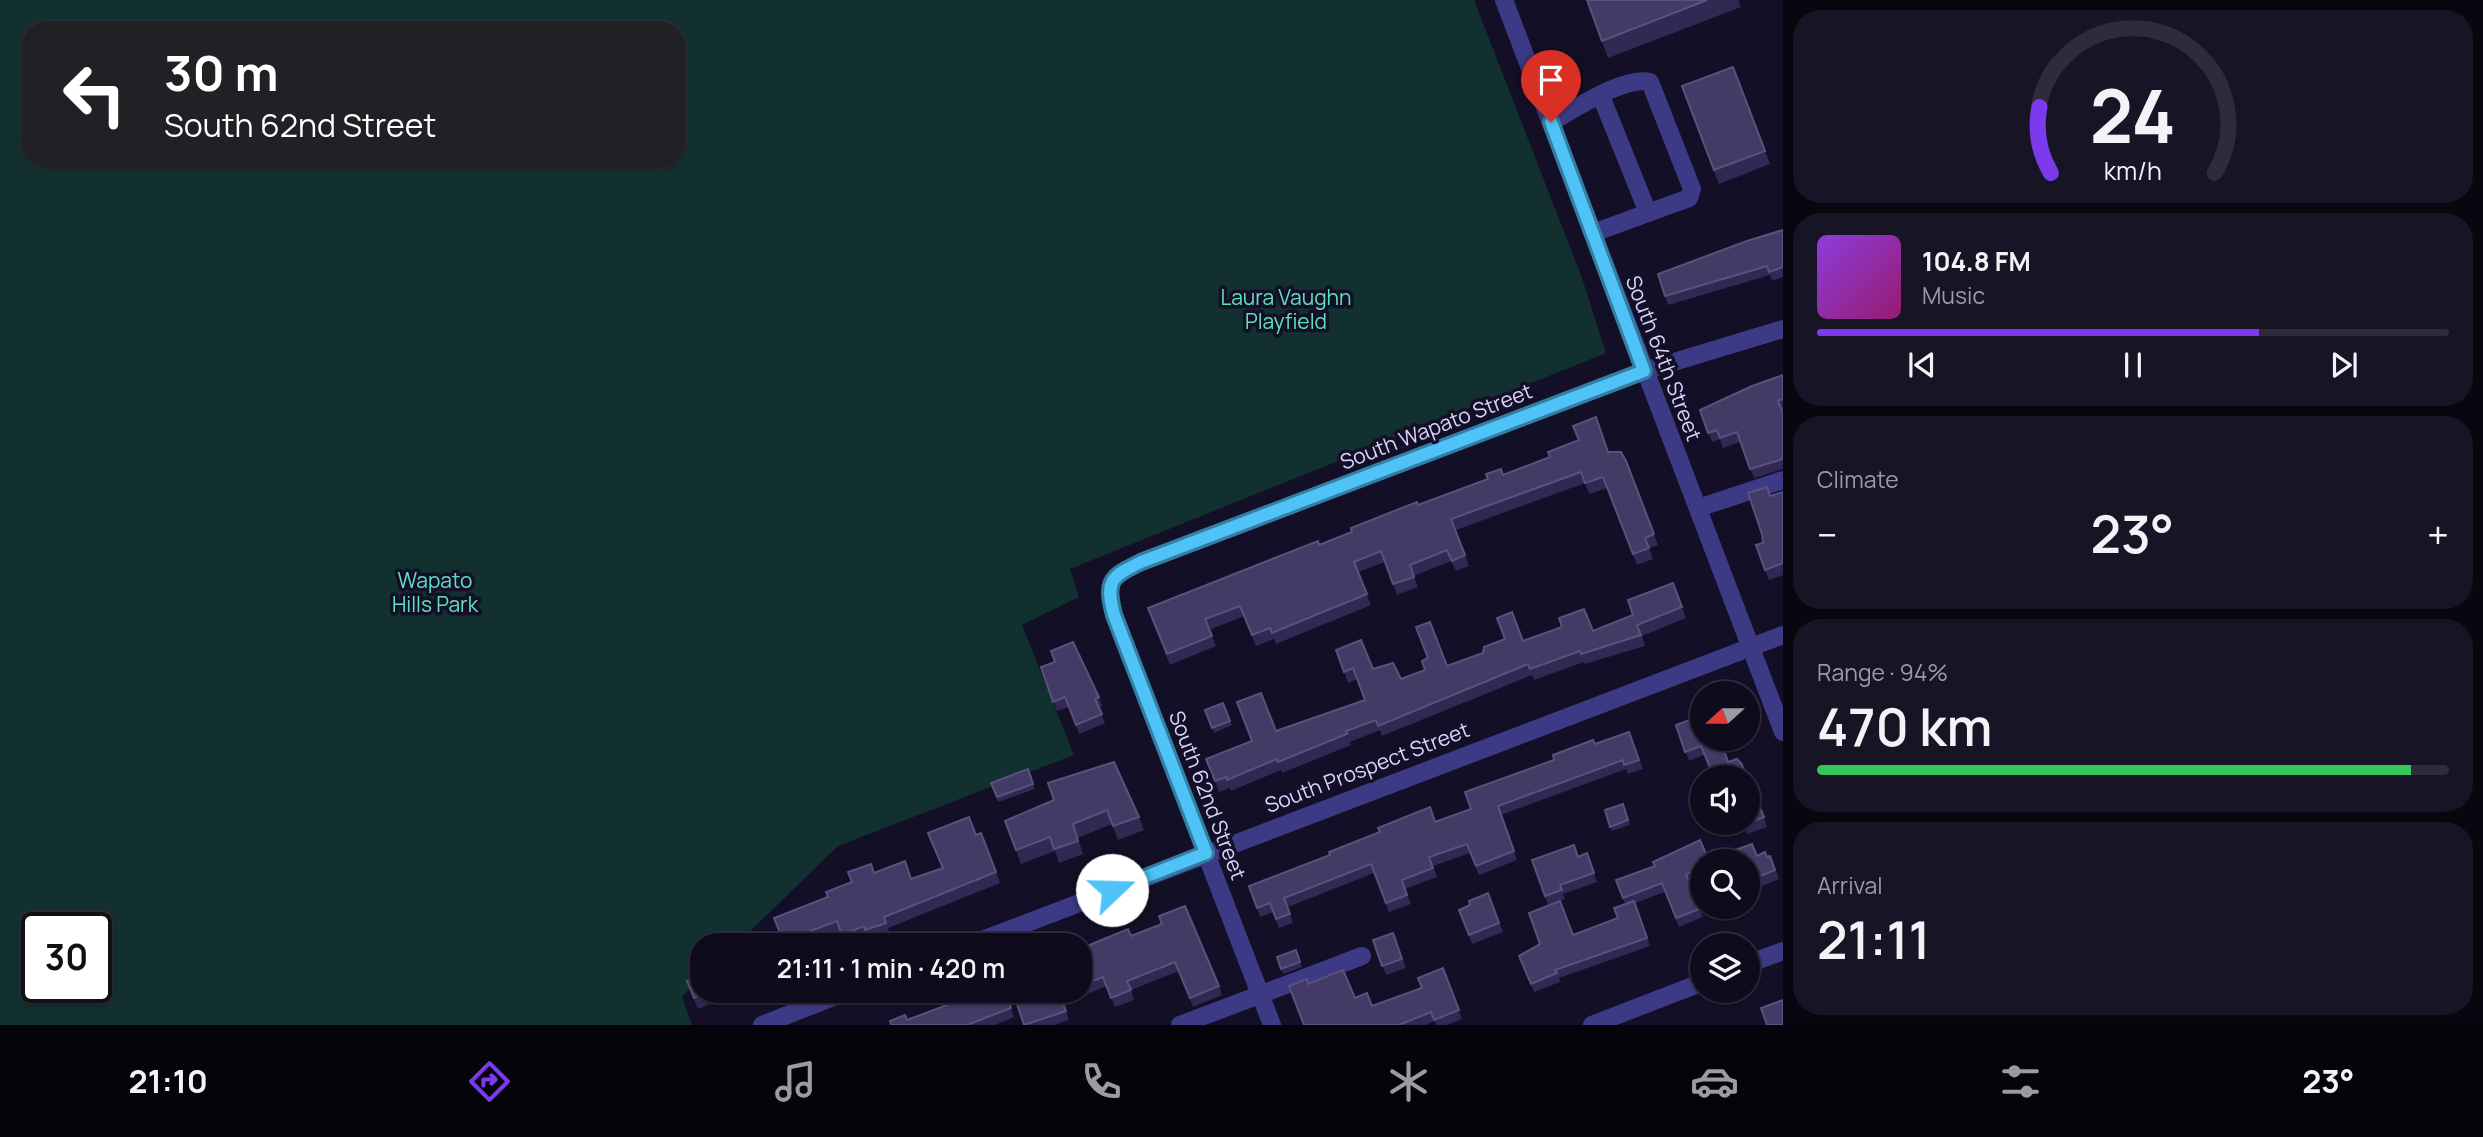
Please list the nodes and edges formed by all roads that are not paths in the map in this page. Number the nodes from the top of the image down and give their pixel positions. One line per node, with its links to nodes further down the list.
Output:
1 (1504, 0): 3 (street, South 64th Street)
2 (1601, 96): 3 (street); 4 (street); 4 (street)
3 (1551, 122): 5 (street, South 64th Street)
4 (1648, 213): 5 (street)
5 (1593, 233): 7 (street, South 64th Street)
6 (1783, 329): 7 (street, South Wapato Street)
7 (1644, 371): 9 (street, South 64th Street); 10 (street, South Wapato Street)
8 (1783, 480): 9 (street)
9 (1698, 508): 12 (street, South 64th Street)
10 (1111, 581): 14 (street, South 62nd Street)
11 (1783, 635): 12 (street, South Prospect Street)
12 (1752, 645): 13 (street, South 64th Street); 14 (street, South Prospect Street)
13 (1783, 732)
14 (1206, 853): 15 (street, South Prospect Street); 20 (street, South 62nd Street)
15 (1000, 933)
16 (1783, 951): 18 (street)
17 (1362, 956): 20 (street)
18 (1760, 960)
19 (1690, 987): 25 (street)
20 (1260, 995): 23 (street); 24 (street, South 62nd Street)
21 (818, 1003): 22 (street)
22 (762, 1025)
23 (1180, 1025)
24 (1272, 1025)
25 (1592, 1025)

